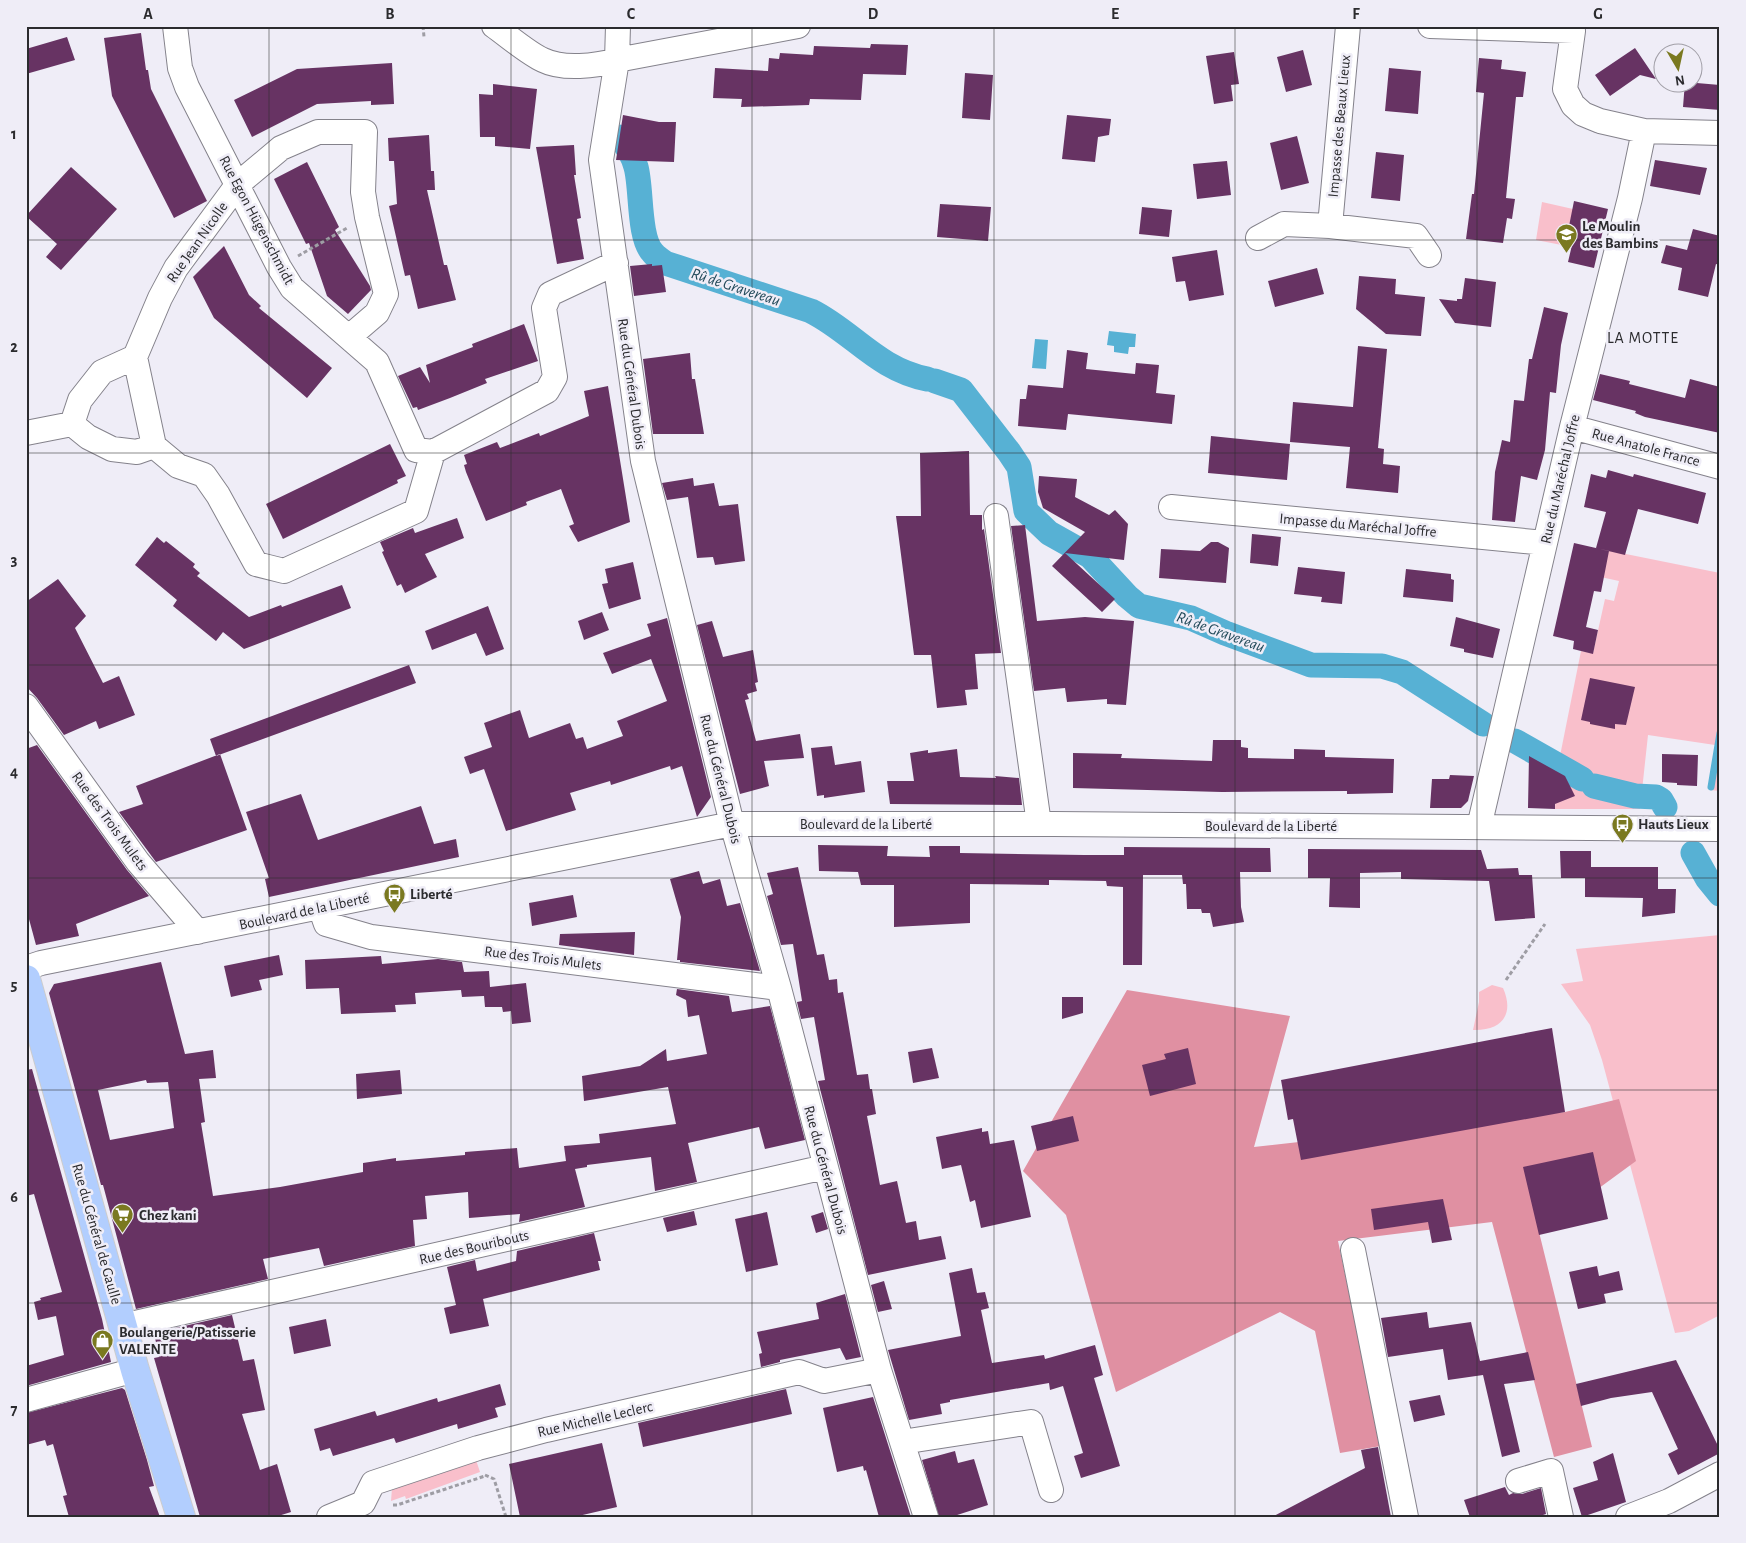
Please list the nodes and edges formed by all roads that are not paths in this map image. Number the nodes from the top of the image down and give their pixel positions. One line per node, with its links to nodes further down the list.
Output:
1 (175, 26): 11 (street, Rue Egon Hügenschmidt)
2 (494, 26): 8 (street)
3 (618, 26): 8 (street, Rue du Général Dubois)
4 (798, 26): 8 (street)
5 (1348, 26): 12 (street, Impasse des Beaux Lieux)
6 (1430, 26): 7 (street)
7 (1573, 28): 9 (street)
8 (617, 60): 15 (street, Rue du Général Dubois)
9 (1644, 131): 10 (street); 19 (street, Rue du Maréchal Joffre)
10 (1720, 133)
11 (238, 184): 16 (street, Rue Egon Hügenschmidt); 16 (street, Rue Jean Nicolle); 17 (street, Rue Jean Nicolle)
12 (1330, 226): 13 (street); 14 (street)
13 (1258, 238)
14 (1429, 255)
15 (616, 263): 22 (street); 28 (street, Rue du Général Dubois)
16 (350, 337): 22 (street, Rue Egon Hügenschmidt)
17 (135, 357): 18 (street); 21 (street)
18 (72, 424): 20 (street); 21 (street)
19 (1572, 427): 23 (street, Rue Anatole France); 26 (street, Rue du Maréchal Joffre)
20 (26, 433)
21 (154, 446): 22 (street)
22 (433, 452)
23 (1720, 466)
24 (1171, 507): 26 (street, Impasse du Maréchal Joffre)
25 (996, 516): 29 (street)
26 (1545, 543): 30 (street, Rue du Maréchal Joffre)
27 (26, 706): 33 (street, Rue des Trois Mulets)
28 (732, 824): 29 (street, Boulevard de la Liberté); 32 (street, Boulevard de la Liberté); 36 (street, Rue du Général Dubois)
29 (1040, 824): 30 (street, Boulevard de la Liberté)
30 (1479, 827): 31 (street, Boulevard de la Liberté)
31 (1720, 829)
32 (320, 907): 33 (street, Boulevard de la Liberté); 36 (street, Rue des Trois Mulets)
33 (198, 932): 34 (street, Boulevard de la Liberté)
34 (26, 968)
35 (26, 979): 39 (main road, Rue du Général de Gaulle)
36 (779, 988): 37 (street, Rue du Général Dubois)
37 (825, 1167): 39 (street, Rue des Bouribouts); 41 (street, Rue du Général Dubois)
38 (1353, 1250): 51 (street)
39 (122, 1326): 40 (main road, Rue du Général de Gaulle)
40 (135, 1370): 42 (street); 48 (main road, Rue du Général de Gaulle)
41 (879, 1370): 43 (street, Rue du Général Dubois); 49 (street, Rue Michelle Leclerc)
42 (26, 1400)
43 (902, 1442): 46 (street); 50 (street, Rue du Général Dubois)
44 (1720, 1474): 52 (street)
45 (1518, 1481): 47 (street)
46 (1051, 1490)
47 (1561, 1515)
48 (181, 1517)
49 (329, 1517)
50 (926, 1517)
51 (1406, 1517)
52 (1628, 1517)

